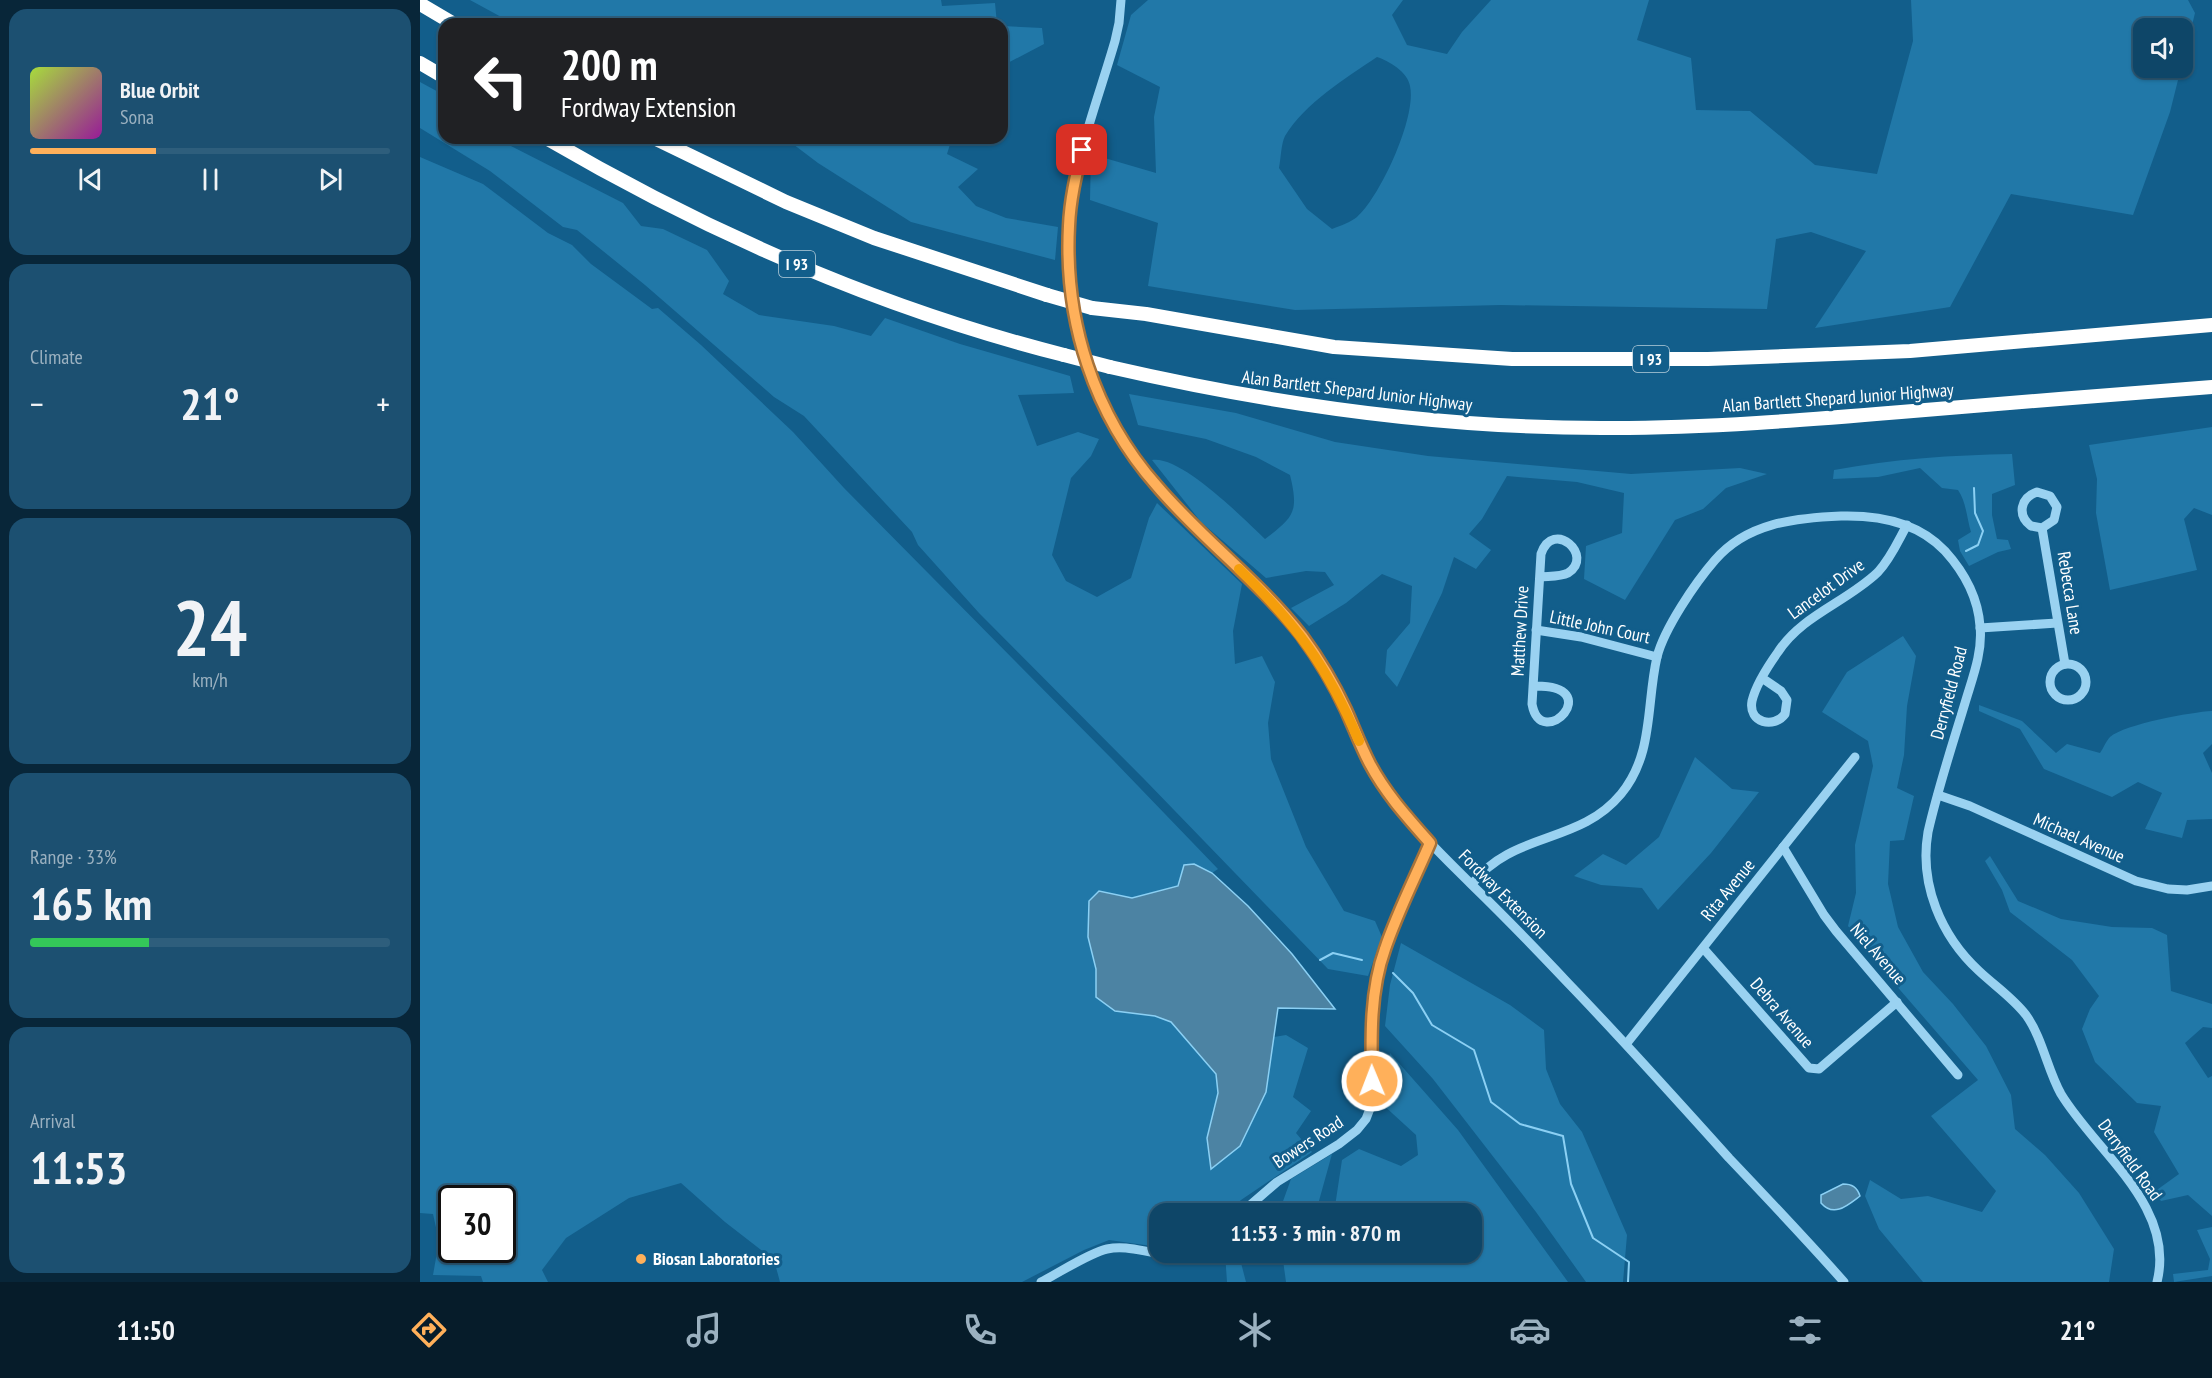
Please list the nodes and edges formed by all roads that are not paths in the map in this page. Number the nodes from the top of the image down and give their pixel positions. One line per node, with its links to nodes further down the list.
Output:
1 (1121, 0): 22 (street, Fordway Extension)
2 (420, 4): 3 (highway)
3 (444, 18)
4 (420, 63): 5 (highway)
5 (438, 74)
6 (557, 144): 9 (highway, Alan Bartlett Shepard Junior Highway / I 93, bridge)
7 (666, 144): 8 (highway, I 93, bridge)
8 (2212, 325)
9 (2212, 387)
10 (1907, 525): 14 (street, Derryfield Road); 16 (street, Derryfield Road); 18 (street, Lancelot Drive)
11 (2042, 528): 13 (street, Rebecca Lane)
12 (1539, 577): 12 (street, Matthew Drive); 15 (street, Matthew Drive)
13 (2057, 623): 14 (street); 17 (street, Rebecca Lane)
14 (1980, 628): 21 (street, Derryfield Road)
15 (1536, 630): 16 (street, Little John Court); 19 (street, Matthew Drive)
16 (1657, 657): 24 (street, Derryfield Road)
17 (2065, 664)
18 (1762, 678): 18 (street, Lancelot Drive)
19 (1533, 686): 19 (street, Matthew Drive)
20 (1855, 757): 23 (street, Rita Avenue)
21 (1938, 795): 25 (street, Michael Avenue); 34 (street, Derryfield Road)
22 (1430, 843): 24 (street, Fordway Extension); 30 (street, Bowers Road)
23 (1783, 847): 26 (street, Rita Avenue); 27 (street, Niel Avenue)
24 (1472, 884): 28 (street, Fordway Extension)
25 (2212, 886)
26 (1703, 948): 27 (street, Debra Avenue); 28 (street, Rita Avenue)
27 (1897, 1002): 29 (street, Niel Avenue)
28 (1626, 1043): 33 (street, Fordway Extension)
29 (1958, 1075)
30 (1253, 1203)
31 (1149, 1253): 32 (street)
32 (1041, 1282)
33 (1844, 1282)
34 (2157, 1282)

